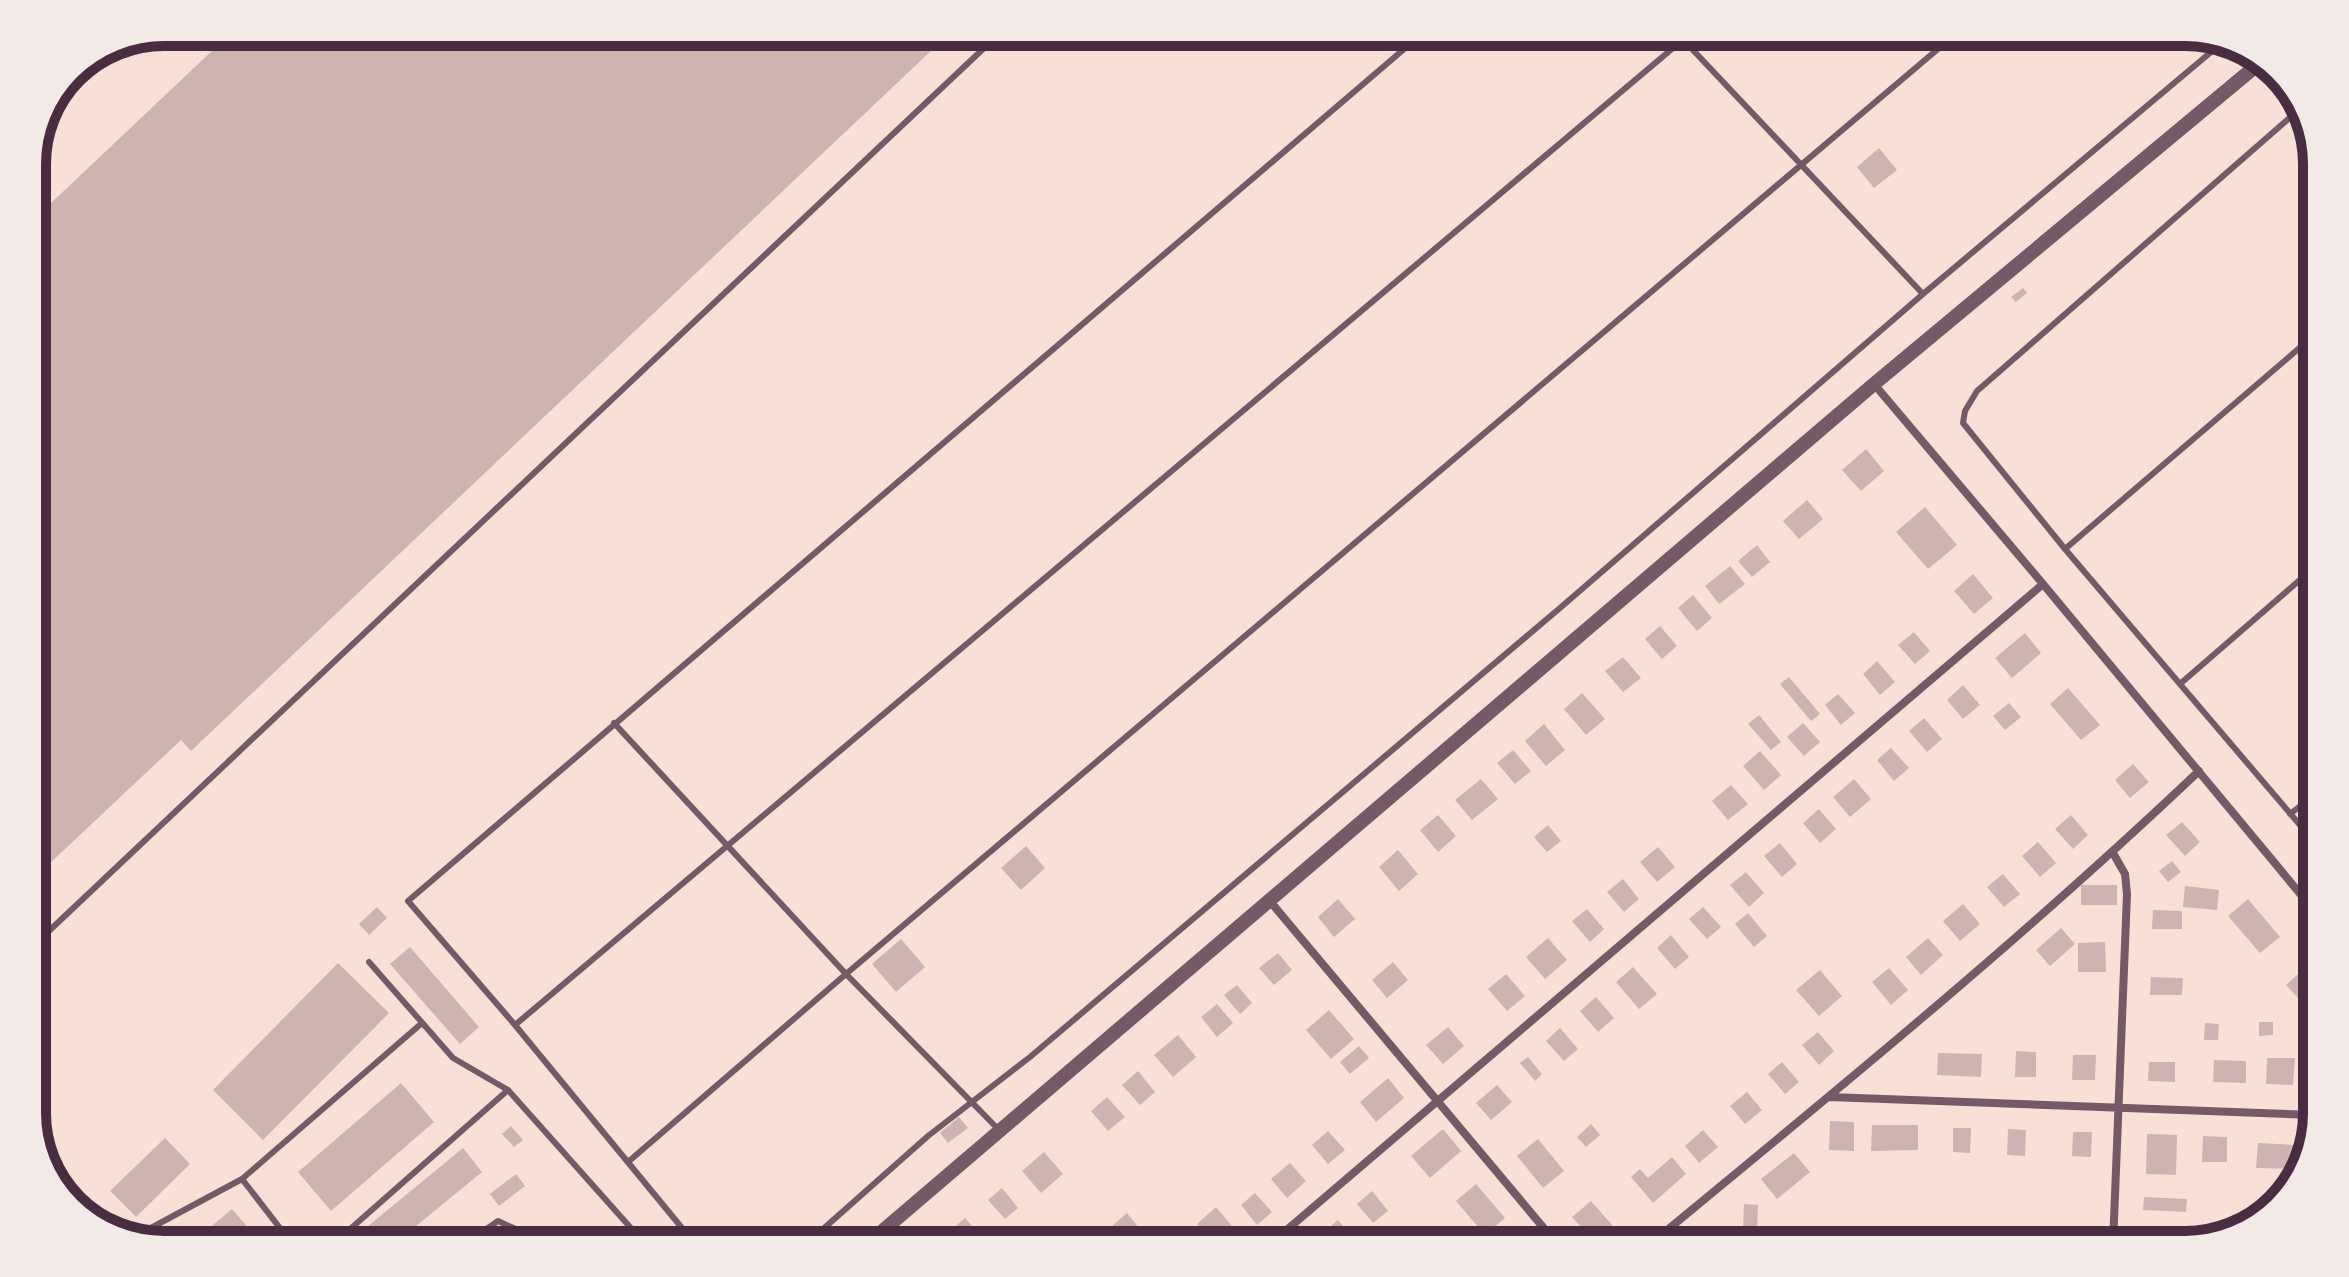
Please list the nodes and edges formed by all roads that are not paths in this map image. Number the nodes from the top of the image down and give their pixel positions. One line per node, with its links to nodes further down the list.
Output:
1 (986, 46): 26 (lane)
2 (1408, 46): 17 (lane)
3 (1675, 46): 22 (lane)
4 (1690, 46): 9 (lane)
5 (1942, 46): 9 (lane)
6 (2214, 50): 10 (lane)
7 (2253, 68): 12 (street)
8 (2292, 115): 13 (lane)
9 (1802, 165): 10 (lane); 28 (lane)
10 (1923, 294): 34 (lane)
11 (2303, 345): 13 (lane)
12 (1874, 384): 15 (street); 25 (street)
13 (2065, 549): 16 (lane)
14 (2303, 577): 16 (lane)
15 (2043, 584): 18 (street); 33 (street)
16 (2180, 684): 20 (lane)
17 (614, 723): 22 (lane); 30 (lane)
18 (2199, 771): 23 (street); 24 (street)
19 (2303, 804): 20 (lane)
20 (2290, 814): 21 (lane)
21 (2303, 829)
22 (726, 847): 28 (lane); 30 (lane)
23 (2113, 853): 32 (street); 35 (street)
24 (2303, 897)
25 (1268, 899): 33 (street); 37 (street)
26 (46, 934)
27 (369, 962): 29 (lane)
28 (846, 974): 34 (lane); 38 (lane)
29 (422, 1023): 31 (lane); 39 (lane)
30 (515, 1025): 38 (lane)
31 (508, 1090): 42 (lane); 45 (lane)
32 (1829, 1097): 35 (street); 51 (street)
33 (1436, 1100): 49 (street); 50 (street)
34 (973, 1103): 37 (lane); 47 (lane)
35 (2118, 1108): 36 (street); 52 (street)
36 (2303, 1115)
37 (999, 1130): 48 (street)
38 (628, 1162): 46 (lane)
39 (242, 1179): 40 (lane); 41 (lane)
40 (148, 1230)
41 (282, 1231)
42 (348, 1231)
43 (483, 1231): 44 (lane)
44 (520, 1231)
45 (634, 1231)
46 (685, 1231)
47 (821, 1231)
48 (882, 1231)
49 (1285, 1231)
50 (1546, 1231)
51 (1666, 1231)
52 (2114, 1231)

